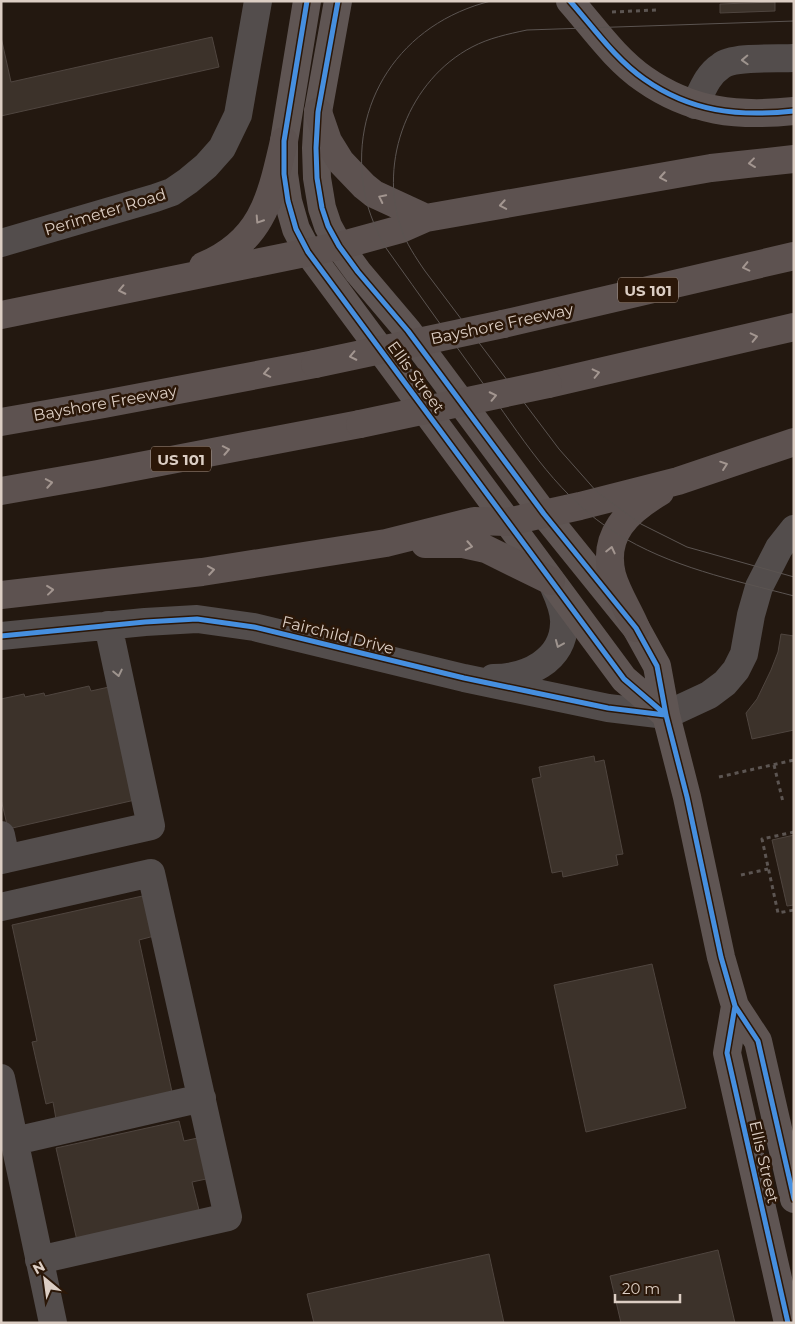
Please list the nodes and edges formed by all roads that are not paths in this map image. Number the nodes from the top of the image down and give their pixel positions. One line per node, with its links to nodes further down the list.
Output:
1 (258, 1): 12 (street, Perimeter Road)
2 (307, 1): 9 (main road, Ellis Street)
3 (338, 1): 8 (main road, Ellis Street)
4 (570, 1): 6 (main road)
5 (794, 58): 6 (street, one-way to 6)
6 (695, 105): 7 (main road)
7 (794, 111)
8 (318, 112): 11 (highway, one-way to 8); 13 (main road, Ellis Street)
9 (284, 140): 14 (main road, Ellis Street); 16 (highway, one-way to 16)
10 (794, 159): 11 (highway, one-way to 11)
11 (426, 218): 13 (highway)
12 (1, 243)
13 (339, 246): 14 (highway); 23 (main road, Ellis Street)
14 (308, 252): 16 (highway); 24 (main road, Ellis Street)
15 (794, 256): 19 (highway, Bayshore Freeway / US 101, one-way to 19, bridge)
16 (170, 280): 17 (highway, one-way to 17)
17 (1, 315)
18 (794, 328): 22 (highway, US 101, one-way to 18, bridge)
19 (1, 422)
20 (794, 442): 21 (highway, one-way to 20)
21 (678, 481): 23 (highway); 30 (highway, one-way to 21)
22 (1, 491)
23 (544, 514): 24 (highway); 30 (main road, Ellis Street)
24 (507, 522): 26 (highway); 27 (main road, Ellis Street)
25 (794, 529): 33 (street)
26 (386, 543): 27 (highway, one-way to 27); 28 (highway, one-way to 26)
27 (551, 581): 32 (street, one-way to 32); 33 (main road, Ellis Street)
28 (1, 596)
29 (108, 625): 31 (street, Fairchild Drive); 32 (street, Fairchild Drive); 34 (street, one-way to 34)
30 (636, 628): 33 (main road, Ellis Street)
31 (1, 636)
32 (464, 678): 33 (street, Fairchild Drive)
33 (666, 715): 36 (main road, Ellis Street)
34 (3, 851)
35 (1, 907): 38 (street)
36 (735, 1006): 40 (main road, Ellis Street); 42 (main road, Ellis Street)
37 (1, 1078): 39 (street)
38 (202, 1098): 39 (street); 41 (street)
39 (15, 1141): 41 (street)
40 (794, 1199)
41 (39, 1260): 43 (street)
42 (788, 1293): 44 (main road, Ellis Street)
43 (53, 1323)
44 (788, 1323)

